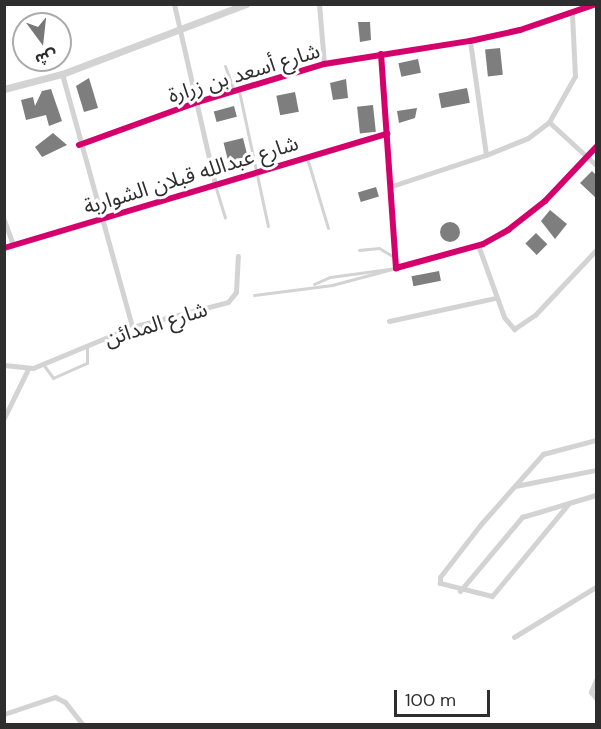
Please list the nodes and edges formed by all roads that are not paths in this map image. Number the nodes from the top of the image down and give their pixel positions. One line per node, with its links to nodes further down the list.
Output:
1 (174, 4): 6 (street)
2 (246, 4): 6 (street)
3 (319, 4): 9 (street)
4 (596, 4): 5 (street, شارع أسعد بن زرارة)
5 (572, 15): 7 (street, شارع أسعد بن زرارة); 15 (street)
6 (180, 28): 11 (street); 14 (street)
7 (471, 41): 8 (street, شارع أسعد بن زرارة); 19 (street)
8 (381, 54): 9 (street, شارع أسعد بن زرارة); 16 (street)
9 (324, 63): 13 (street, شارع أسعد بن زرارة)
10 (225, 66): 13 (lane)
11 (62, 74): 12 (street); 17 (street)
12 (4, 89)
13 (236, 90): 14 (street, شارع أسعد بن زرارة); 23 (lane)
14 (198, 102): 17 (street, شارع أسعد بن زرارة); 24 (street)
15 (549, 122): 19 (street); 21 (street)
16 (387, 134): 20 (street, شارع عبدالله قبلان الشواربة); 25 (street)
17 (79, 145): 28 (street)
18 (597, 147): 21 (street)
19 (486, 155): 25 (street)
20 (306, 157): 23 (street, شارع عبدالله قبلان الشواربة); 30 (lane)
21 (587, 157): 22 (street); 32 (street)
22 (597, 165)
23 (259, 171): 24 (street, شارع عبدالله قبلان الشواربة); 29 (lane)
24 (215, 185): 26 (lane); 28 (street, شارع عبدالله قبلان الشواربة)
25 (392, 186): 37 (street)
26 (225, 218)
27 (4, 220): 31 (street)
28 (101, 221): 31 (street, شارع عبدالله قبلان الشواربة); 43 (street)
29 (268, 226)
30 (328, 228)
31 (13, 245): 33 (street, شارع عبدالله قبلان الشواربة)
32 (478, 245): 38 (street); 41 (street)
33 (4, 248)
34 (359, 250): 37 (lane)
35 (597, 250): 41 (street)
36 (238, 256): 43 (street, شارع المدائن)
37 (395, 258): 38 (street)
38 (396, 268): 39 (lane); 39 (lane)
39 (314, 284): 40 (lane)
40 (254, 295)
41 (495, 298): 42 (street)
42 (389, 321)
43 (132, 327): 44 (street, شارع المدائن)
44 (87, 346): 46 (street, شارع المدائن); 46 (lane)
45 (4, 364): 47 (street)
46 (43, 364): 47 (street, شارع المدائن)
47 (28, 369): 48 (street)
48 (4, 418)
49 (597, 440): 51 (street)
50 (597, 470): 51 (street)
51 (515, 486): 55 (street)
52 (597, 495): 53 (street)
53 (569, 503): 55 (street); 55 (street)
54 (597, 587): 56 (street)
55 (460, 591)
56 (514, 637)
57 (597, 680): 58 (street)
58 (597, 698)
59 (4, 714): 60 (street)
60 (82, 724)

